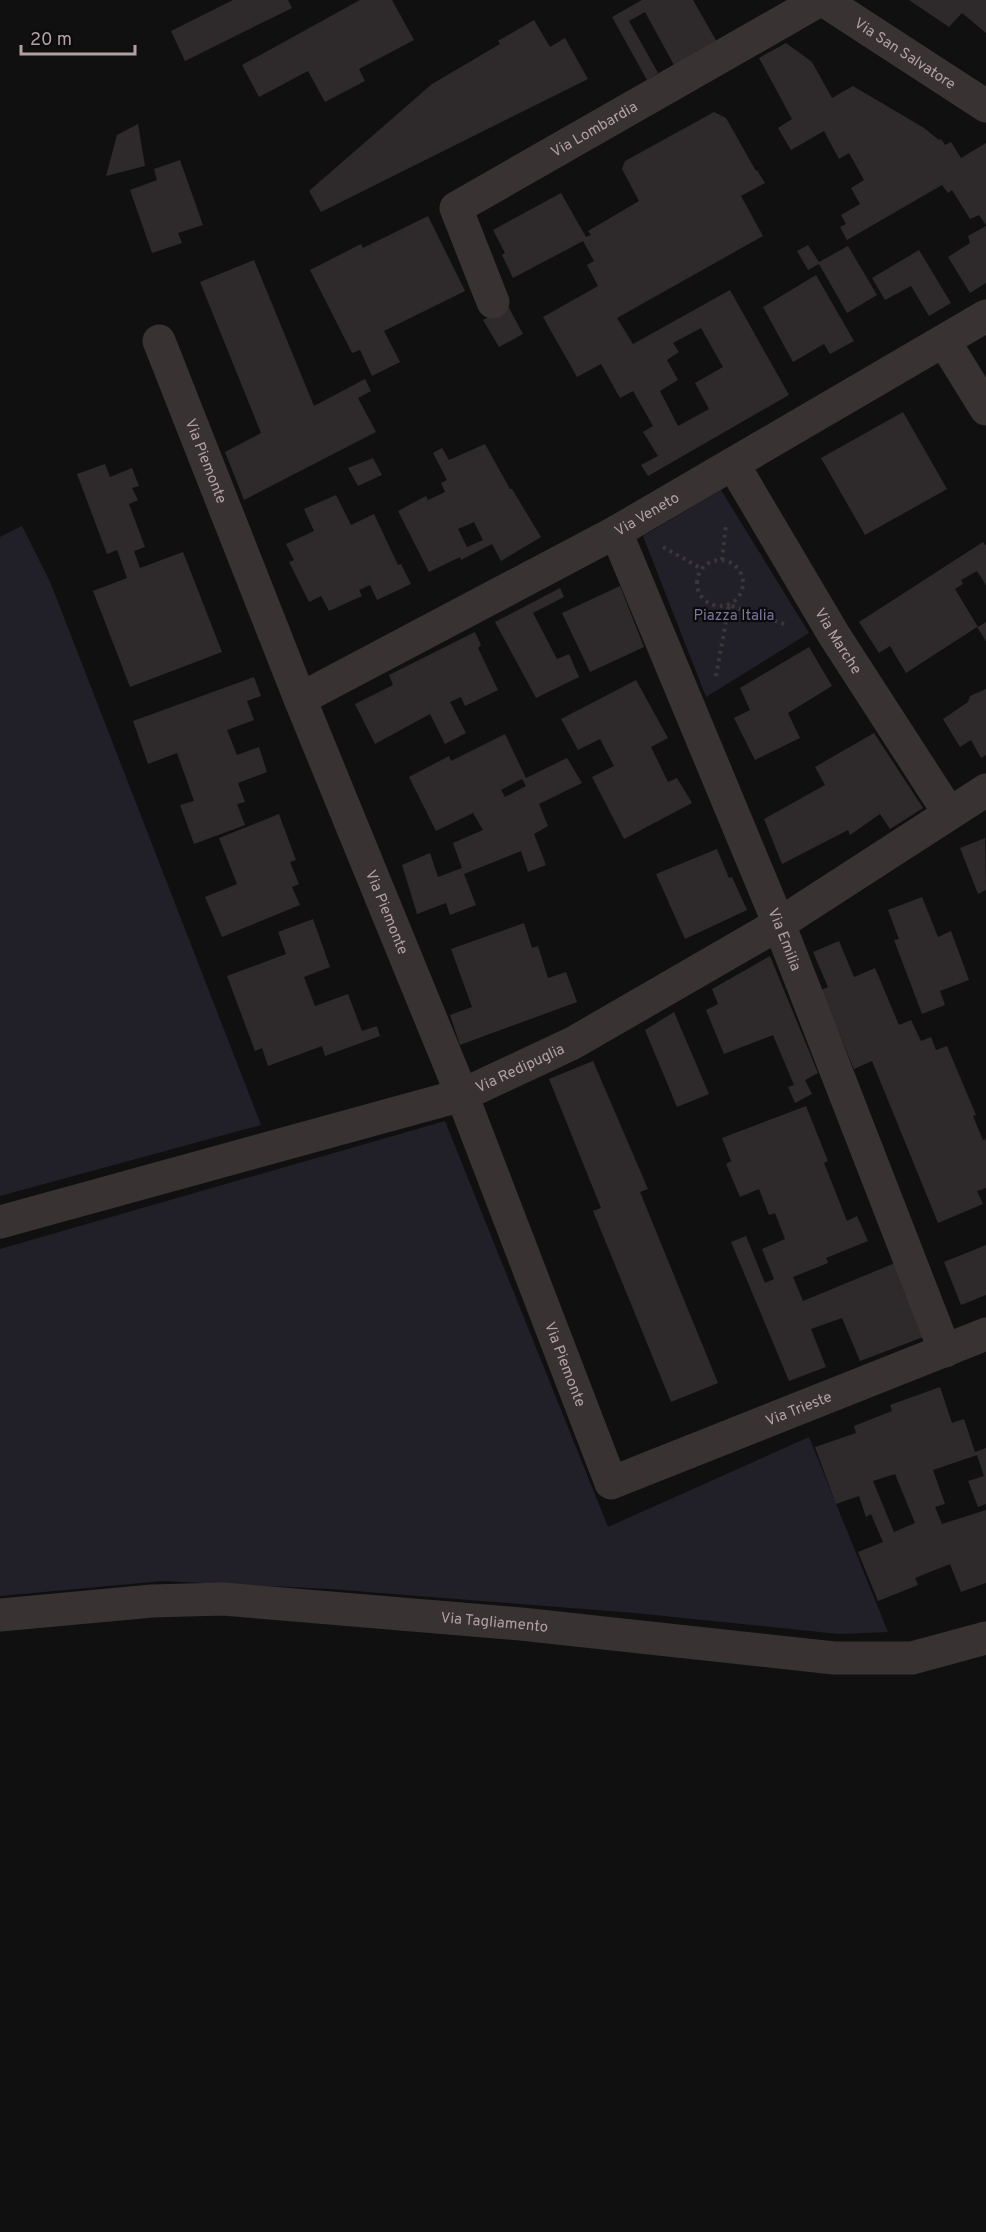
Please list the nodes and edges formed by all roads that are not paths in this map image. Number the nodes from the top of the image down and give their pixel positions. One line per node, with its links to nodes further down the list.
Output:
1 (821, 0): 2 (street, Via San Salvatore); 3 (street, Via Lombardia)
2 (986, 106)
3 (493, 302)
4 (986, 316): 6 (street, Via Veneto)
5 (159, 341): 10 (street, Via Piemonte)
6 (944, 341): 7 (street); 8 (street, Via Veneto)
7 (986, 409)
8 (733, 464): 9 (street, Via Veneto); 12 (street, Via Marche)
9 (616, 532): 10 (street, Via Veneto); 13 (street, Via Emilia)
10 (300, 699): 14 (street, Via Piemonte)
11 (986, 790): 12 (street, Via Redipuglia)
12 (949, 813): 13 (street, Via Redipuglia)
13 (779, 924): 14 (street, Via Redipuglia); 17 (street, Via Emilia)
14 (462, 1095): 15 (street, Via Redipuglia); 18 (street, Via Piemonte)
15 (0, 1222)
16 (986, 1334): 17 (street, Via Trieste)
17 (945, 1351): 18 (street, Via Trieste)
18 (612, 1483)
19 (0, 1615): 20 (street, Via Tagliamento)
20 (986, 1638)

